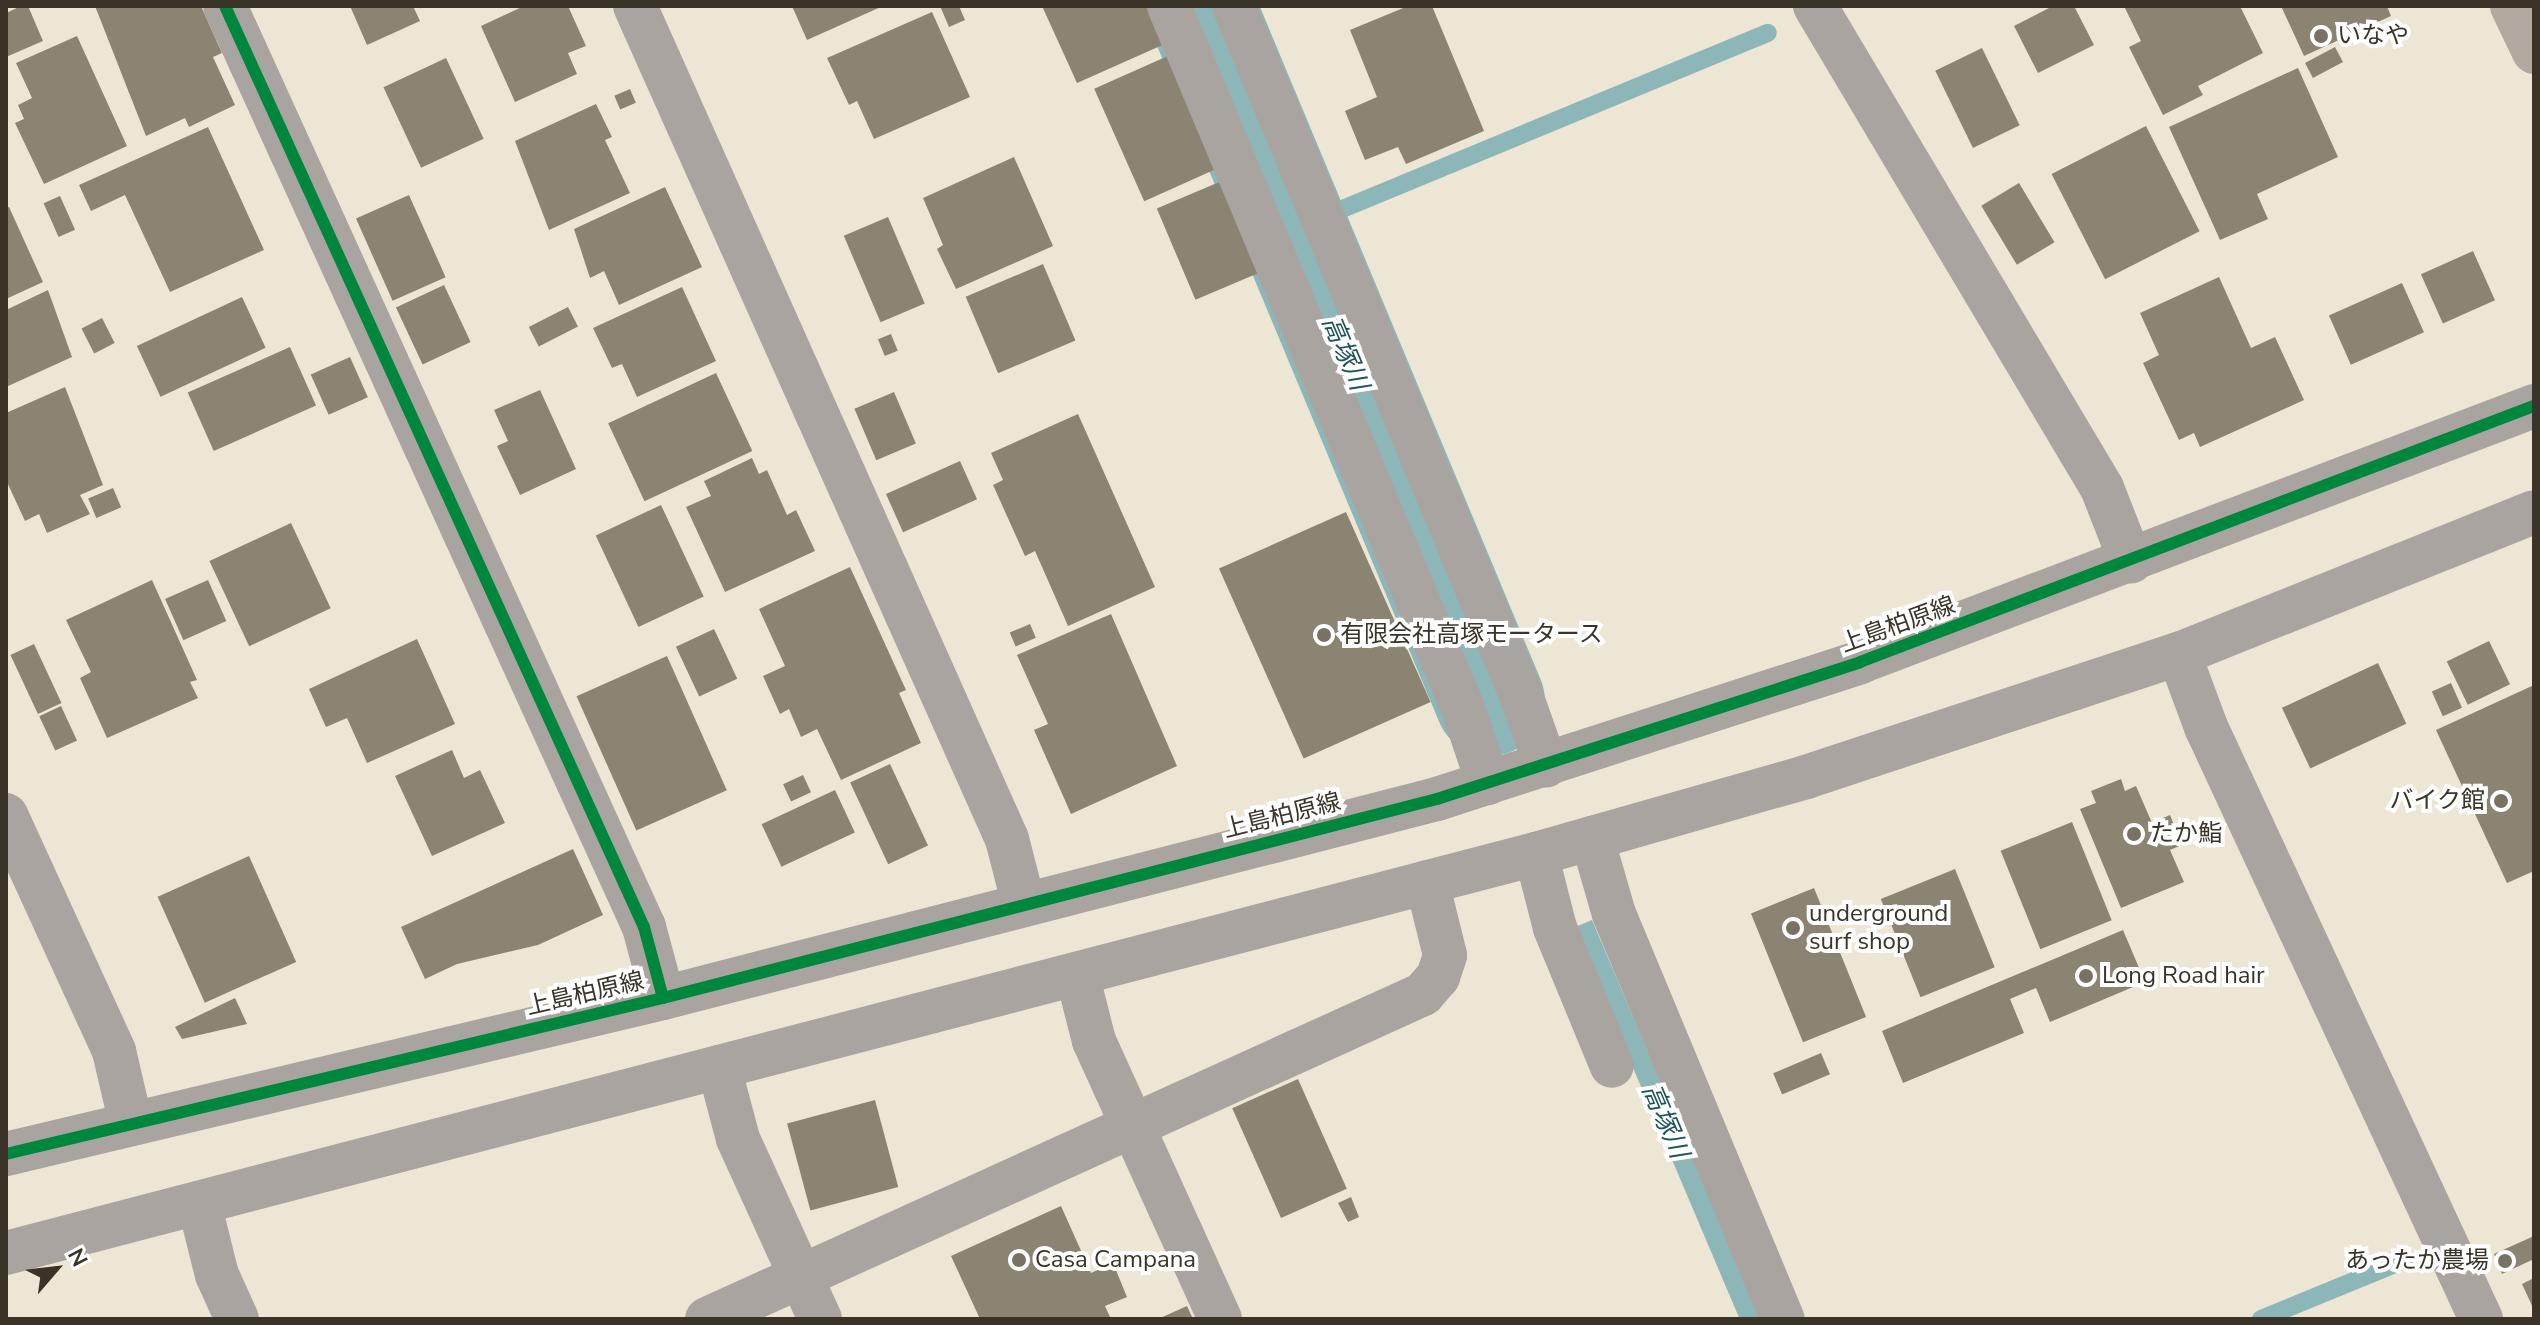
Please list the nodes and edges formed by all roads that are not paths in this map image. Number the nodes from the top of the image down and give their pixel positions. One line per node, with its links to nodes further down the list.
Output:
1 (225, 6): 20 (street)
2 (635, 6): 18 (street)
3 (1169, 6): 13 (street)
4 (1234, 6): 12 (street)
5 (1815, 6): 10 (street)
6 (2512, 6): 7 (highway)
7 (2534, 52)
8 (2534, 406): 10 (street, 上島柏原線)
9 (2534, 512): 11 (street)
10 (2131, 562): 12 (street, 上島柏原線)
11 (2179, 654): 15 (street); 34 (street)
12 (1546, 766): 13 (street, 上島柏原線)
13 (1488, 783): 18 (street, 上島柏原線)
14 (6, 815): 23 (street)
15 (1592, 838): 16 (street); 33 (street)
16 (1536, 854): 17 (street); 21 (street)
17 (1427, 882): 19 (street); 24 (street)
18 (1024, 905): 20 (street, 上島柏原線)
19 (1077, 974): 22 (street); 24 (street)
20 (663, 998): 23 (street, 上島柏原線)
21 (1612, 1066)
22 (719, 1067): 26 (street); 28 (street)
23 (131, 1124): 25 (street, 上島柏原線)
24 (1133, 1126): 28 (street); 32 (street)
25 (6, 1154)
26 (199, 1203): 27 (street); 29 (street)
27 (6, 1253)
28 (800, 1277): 30 (street); 31 (street)
29 (237, 1319)
30 (707, 1319)
31 (820, 1319)
32 (1220, 1319)
33 (1783, 1319)
34 (2481, 1319)

